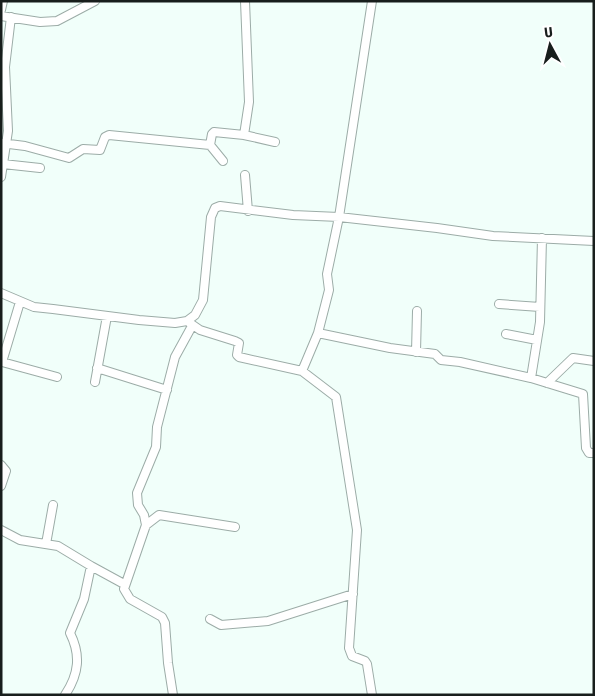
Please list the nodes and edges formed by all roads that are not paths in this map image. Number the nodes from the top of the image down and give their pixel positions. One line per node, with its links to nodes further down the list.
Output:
1 (3, 1): 6 (street)
2 (95, 1): 5 (street)
3 (245, 1): 9 (street)
4 (372, 1): 19 (street)
5 (82, 4): 8 (street)
6 (1, 10)
7 (1, 16): 8 (street)
8 (11, 17): 11 (street)
9 (244, 135): 10 (street); 12 (street)
10 (275, 142)
11 (4, 144): 12 (street); 14 (street)
12 (210, 145): 13 (street)
13 (223, 161)
14 (3, 164): 15 (street); 16 (street)
15 (40, 168)
16 (1, 175)
17 (245, 175): 18 (street)
18 (248, 211): 19 (street); 28 (street)
19 (339, 217): 20 (street); 29 (street)
20 (542, 238): 21 (street); 25 (street)
21 (594, 241)
22 (1, 293): 23 (street)
23 (20, 302): 27 (street); 34 (street)
24 (499, 304): 25 (street)
25 (540, 307): 31 (street)
26 (417, 311): 32 (street)
27 (107, 316): 28 (street); 35 (street)
28 (190, 323): 36 (street); 41 (street)
29 (318, 333): 32 (street); 36 (street)
30 (506, 334): 31 (street)
31 (537, 340): 38 (street)
32 (416, 352): 38 (street)
33 (594, 361): 40 (street)
34 (2, 363): 37 (street)
35 (97, 368): 39 (street); 41 (street)
36 (302, 370): 52 (street)
37 (57, 377)
38 (531, 378): 40 (street)
39 (94, 382)
40 (547, 383): 42 (street)
41 (167, 390): 46 (street)
42 (594, 453)
43 (1, 465): 44 (street)
44 (1, 486)
45 (53, 505): 49 (street)
46 (146, 525): 47 (street); 51 (street)
47 (235, 527)
48 (1, 530): 49 (street)
49 (46, 544): 50 (street)
50 (91, 566): 51 (street); 54 (street)
51 (124, 584): 55 (street)
52 (353, 594): 53 (street); 56 (street)
53 (210, 619)
54 (64, 695)
55 (173, 695)
56 (372, 695)

